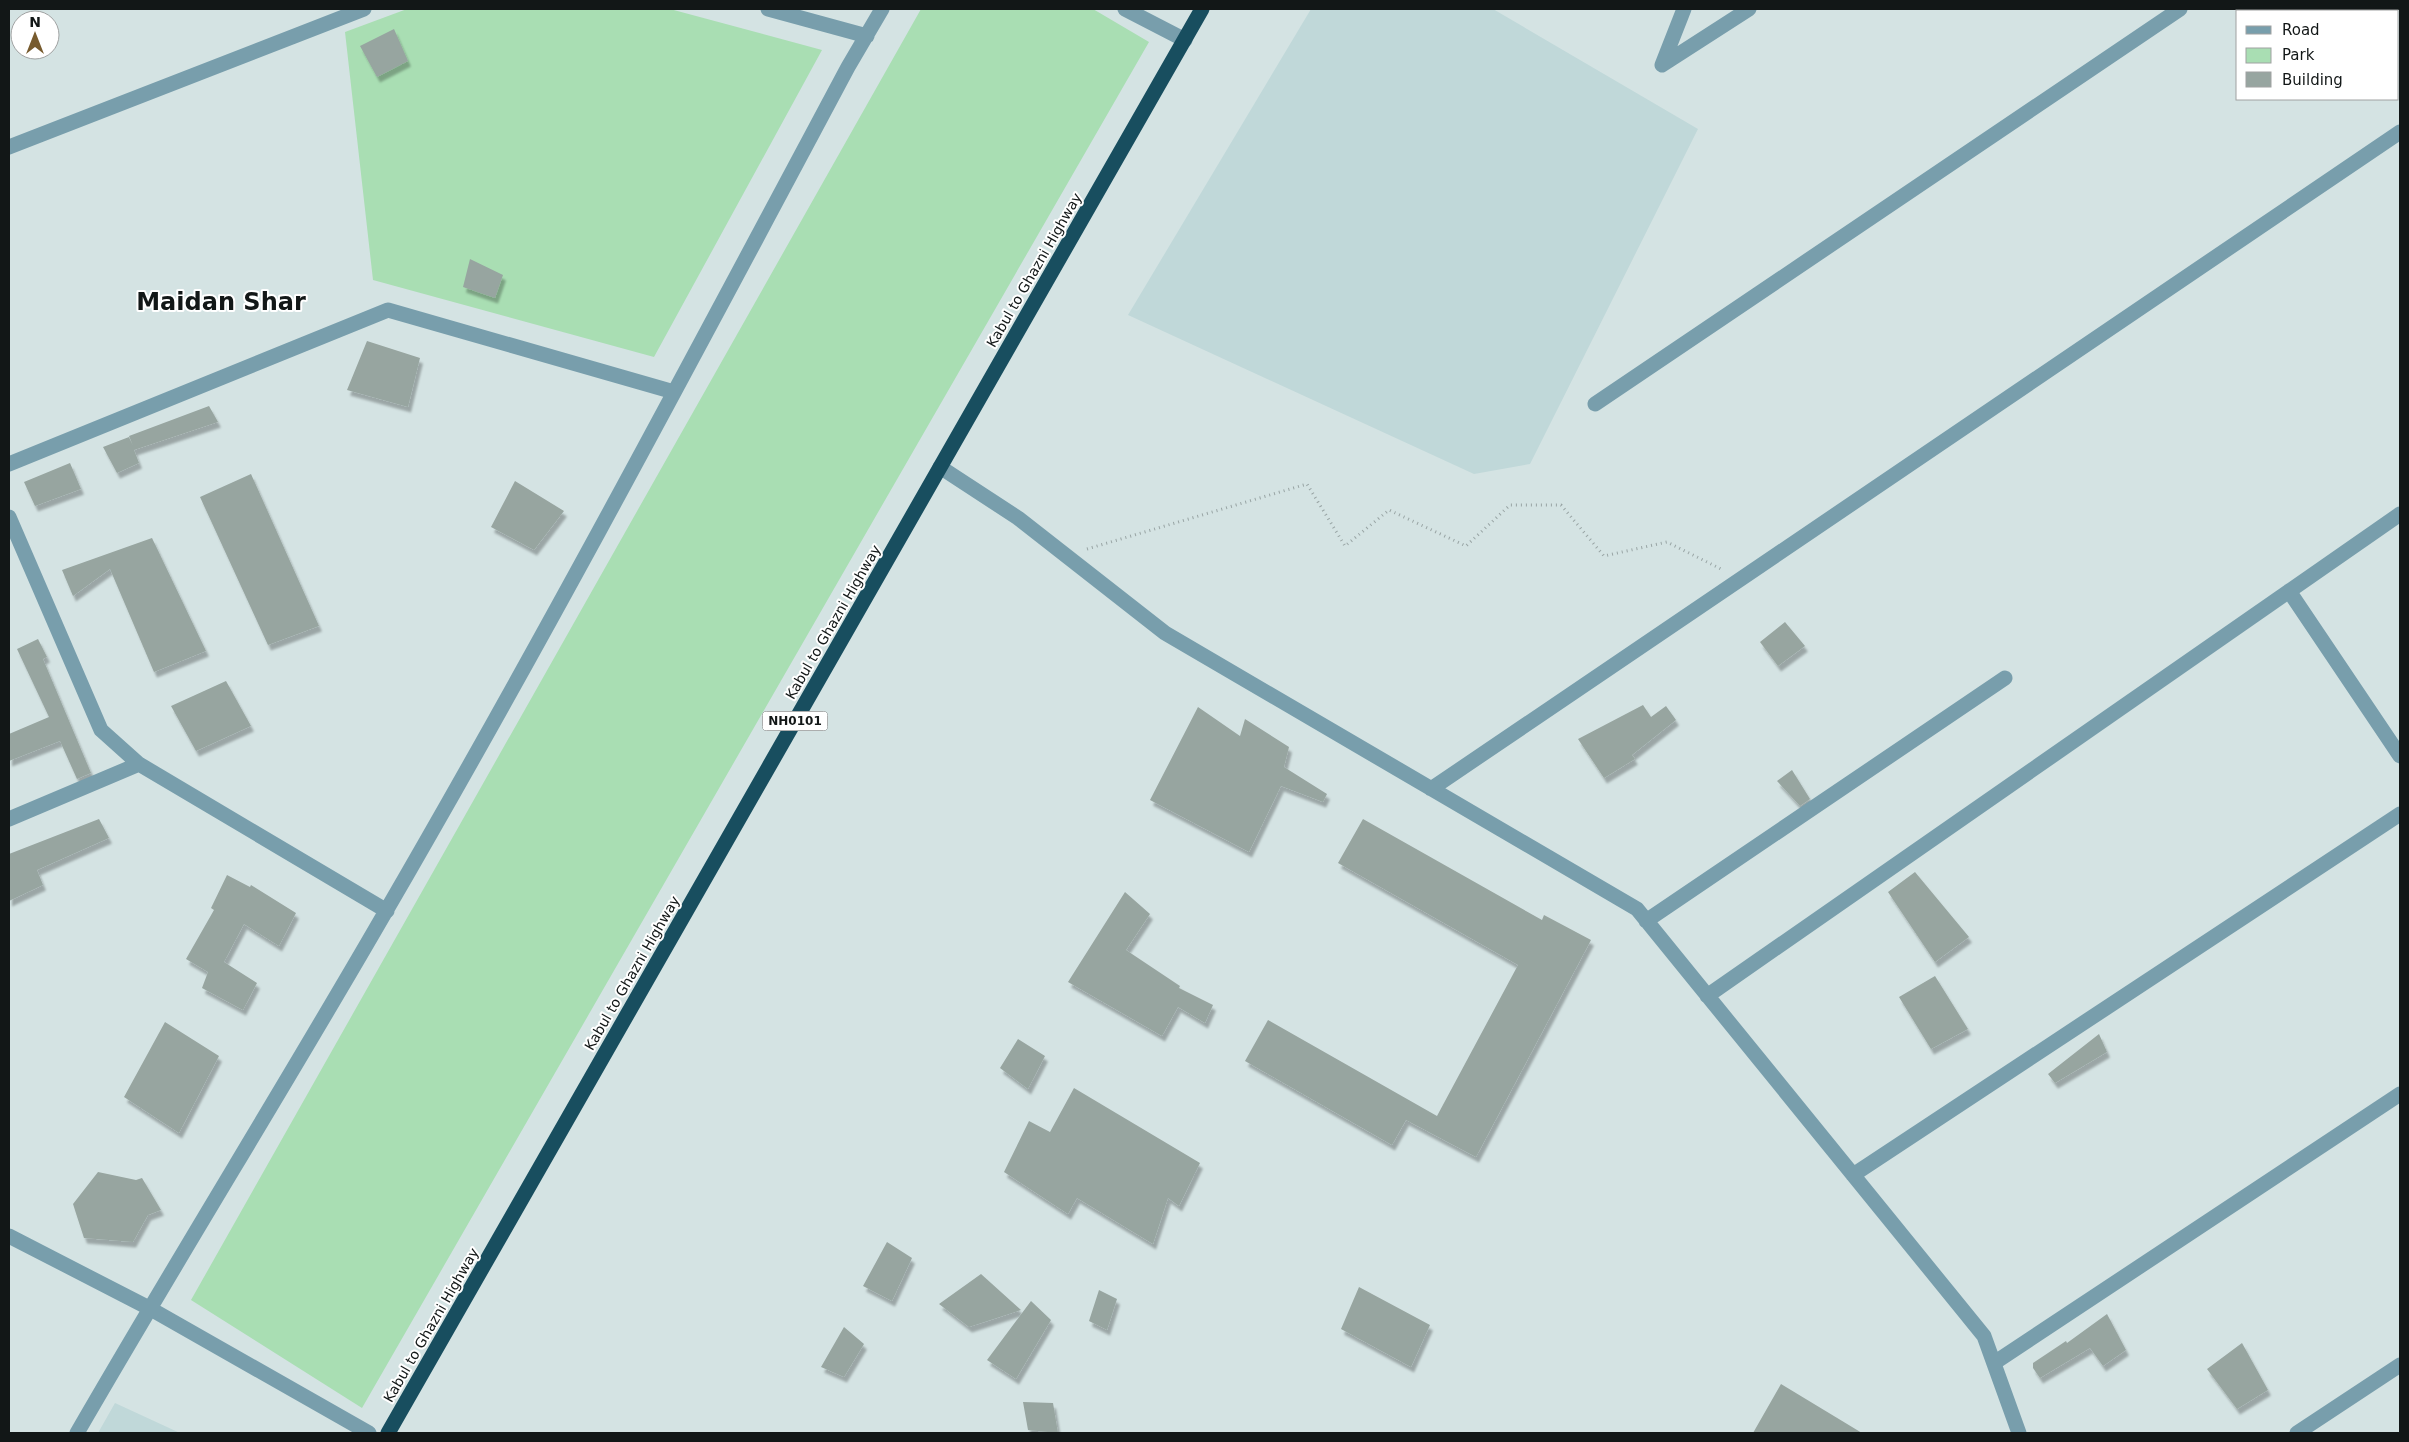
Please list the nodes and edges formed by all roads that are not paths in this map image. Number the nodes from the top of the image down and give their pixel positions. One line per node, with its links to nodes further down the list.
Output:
1 (364, 9): 12 (street)
2 (768, 9): 9 (street)
3 (882, 9): 9 (street)
4 (1125, 9): 10 (street)
5 (1202, 9): 10 (highway, Kabul to Ghazni Highway / NH0101)
6 (1684, 9): 7 (street)
7 (1749, 9)
8 (2180, 9): 14 (street)
9 (867, 36): 13 (street)
10 (1184, 40): 16 (highway, Kabul to Ghazni Highway / NH0101)
11 (2400, 132): 23 (street)
12 (9, 147)
13 (674, 392): 15 (street); 26 (street)
14 (1595, 404)
15 (9, 464)
16 (940, 467): 23 (street); 37 (highway, Kabul to Ghazni Highway / NH0101)
17 (2400, 514): 19 (street)
18 (9, 517): 22 (street)
19 (2289, 592): 21 (street); 28 (street)
20 (2005, 678): 27 (street)
21 (2400, 756)
22 (140, 764): 25 (street); 26 (street)
23 (1431, 789): 27 (street)
24 (2400, 814): 30 (street)
25 (9, 819)
26 (387, 911): 32 (street)
27 (1646, 921): 28 (street)
28 (1707, 996): 30 (street)
29 (2400, 1094): 33 (street)
30 (1853, 1175): 33 (street)
31 (9, 1236): 32 (street)
32 (149, 1308): 35 (street); 36 (street)
33 (1994, 1363): 38 (street)
34 (2400, 1365): 39 (street)
35 (77, 1433)
36 (369, 1433)
37 (388, 1433)
38 (2019, 1433)
39 (2297, 1433)

